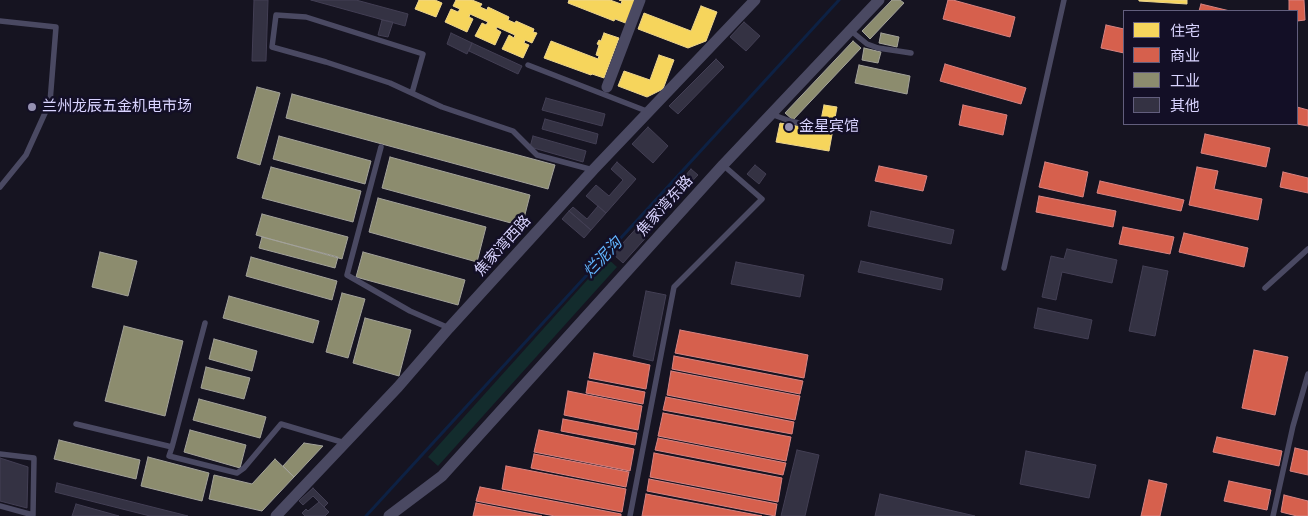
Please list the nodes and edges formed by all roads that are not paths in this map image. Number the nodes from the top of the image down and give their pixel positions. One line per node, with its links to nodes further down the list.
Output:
1 (640, 0): 9 (street)
2 (755, 0): 11 (street, 焦家湾西路)
3 (879, 0): 6 (street, 焦家湾东路)
4 (1064, 0): 19 (lane)
5 (0, 21): 17 (lane)
6 (850, 30): 7 (lane); 12 (street, 焦家湾东路)
7 (911, 54)
8 (528, 65): 11 (lane)
9 (607, 87)
10 (412, 93): 10 (lane); 16 (lane)
11 (649, 112): 16 (street, 焦家湾西路)
12 (771, 114): 13 (lane); 15 (street, 焦家湾东路)
13 (812, 126)
14 (381, 147): 22 (lane)
15 (723, 164): 30 (street, 焦家湾东路); 31 (lane)
16 (593, 170): 22 (street, 焦家湾西路)
17 (0, 187)
18 (1308, 249): 20 (lane)
19 (1004, 268)
20 (1265, 288)
21 (205, 323): 26 (lane)
22 (449, 328): 25 (street, 焦家湾西路)
23 (1308, 374): 32 (lane)
24 (76, 424): 26 (lane)
25 (345, 443): 26 (lane); 29 (street, 焦家湾西路)
26 (172, 447)
27 (0, 454): 28 (lane)
28 (0, 506)
29 (276, 516)
30 (389, 516)
31 (630, 516)
32 (1273, 516)

